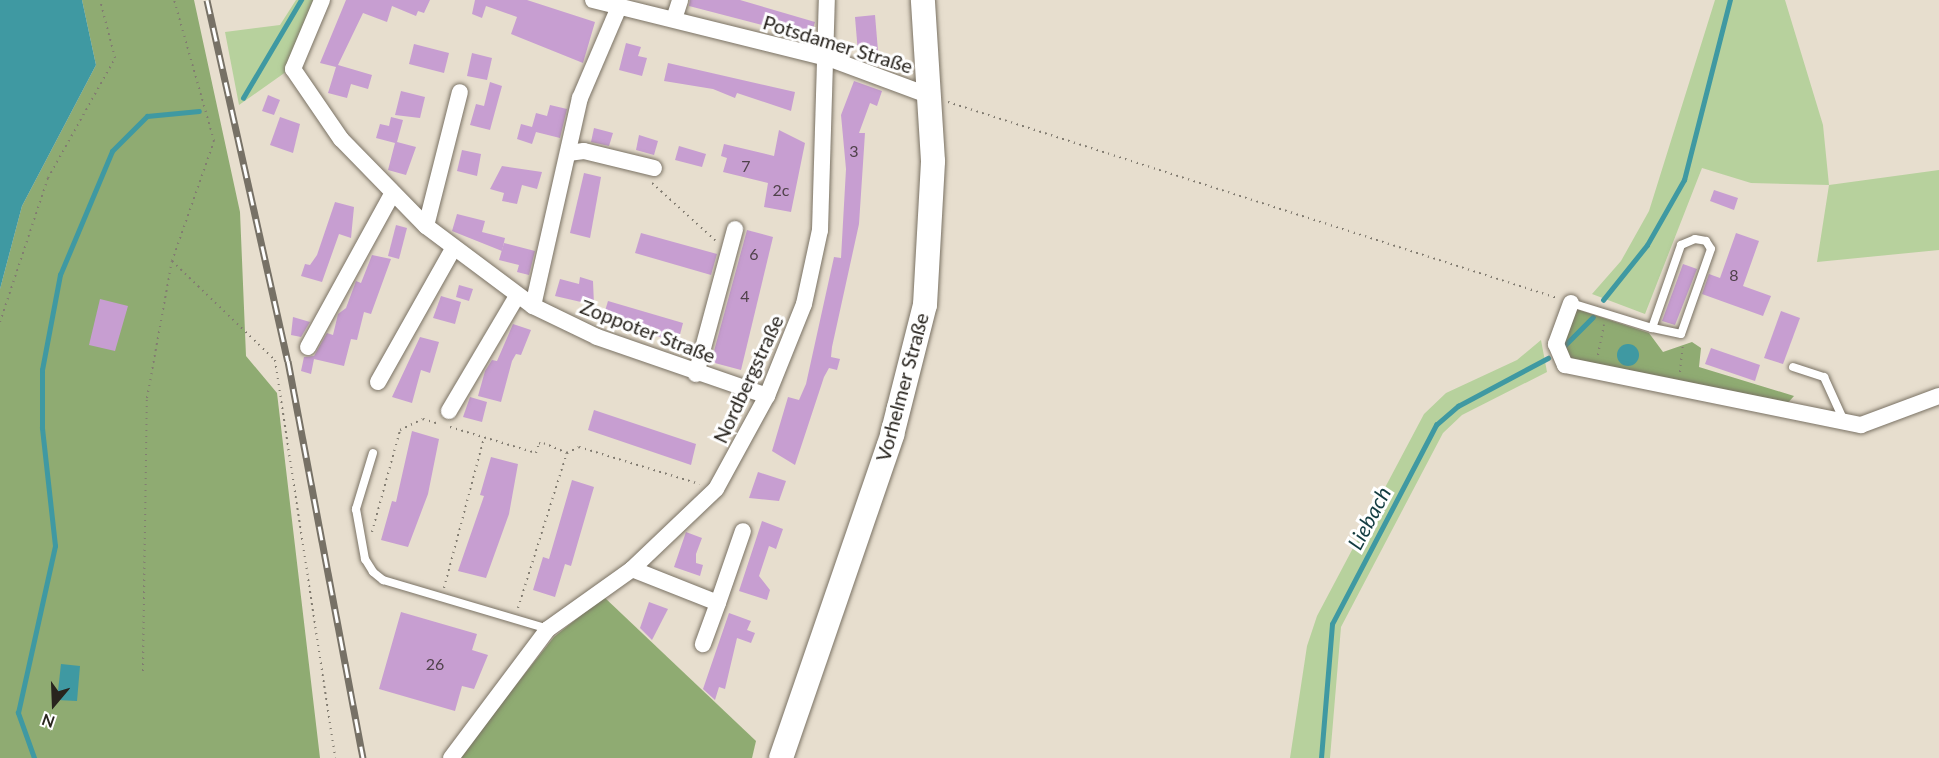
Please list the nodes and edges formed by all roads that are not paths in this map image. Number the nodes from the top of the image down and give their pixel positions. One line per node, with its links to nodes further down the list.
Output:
1 (322, 0): 13 (street, Zoppoter Straße)
2 (593, 0): 6 (street, Potsdamer Straße)
3 (680, 0): 7 (street)
4 (827, 0): 8 (street, Nordbergstraße)
5 (923, 0): 10 (main road, Vorhelmer Straße)
6 (619, 7): 7 (street, Potsdamer Straße); 11 (street)
7 (674, 19): 8 (street, Potsdamer Straße)
8 (828, 58): 10 (street, Potsdamer Straße); 25 (street, Nordbergstraße)
9 (460, 92): 14 (street)
10 (930, 96): 36 (main road, Vorhelmer Straße)
11 (568, 153): 12 (street); 19 (street)
12 (654, 168)
13 (392, 194): 14 (street, Zoppoter Straße); 21 (street)
14 (426, 226): 16 (street, Zoppoter Straße)
15 (735, 229): 23 (street)
16 (453, 249): 17 (street, Zoppoter Straße); 24 (street)
17 (517, 296): 19 (street, Zoppoter Straße); 27 (street)
18 (1571, 303): 20 (lane); 28 (street)
19 (533, 306): 23 (street, Zoppoter Straße)
20 (1652, 327): 20 (lane)
21 (308, 347)
22 (1793, 367): 28 (lane)
23 (696, 374): 25 (street, Zoppoter Straße)
24 (378, 381)
25 (767, 396): 31 (street, Nordbergstraße)
26 (1939, 396): 28 (street)
27 (449, 411)
28 (1844, 422)
29 (373, 453): 33 (lane)
30 (743, 531): 32 (street)
31 (632, 569): 32 (street); 33 (street, Nordbergstraße)
32 (718, 603): 34 (street)
33 (548, 629): 35 (street, Nordbergstraße)
34 (703, 644)
35 (451, 758)
36 (781, 758)

